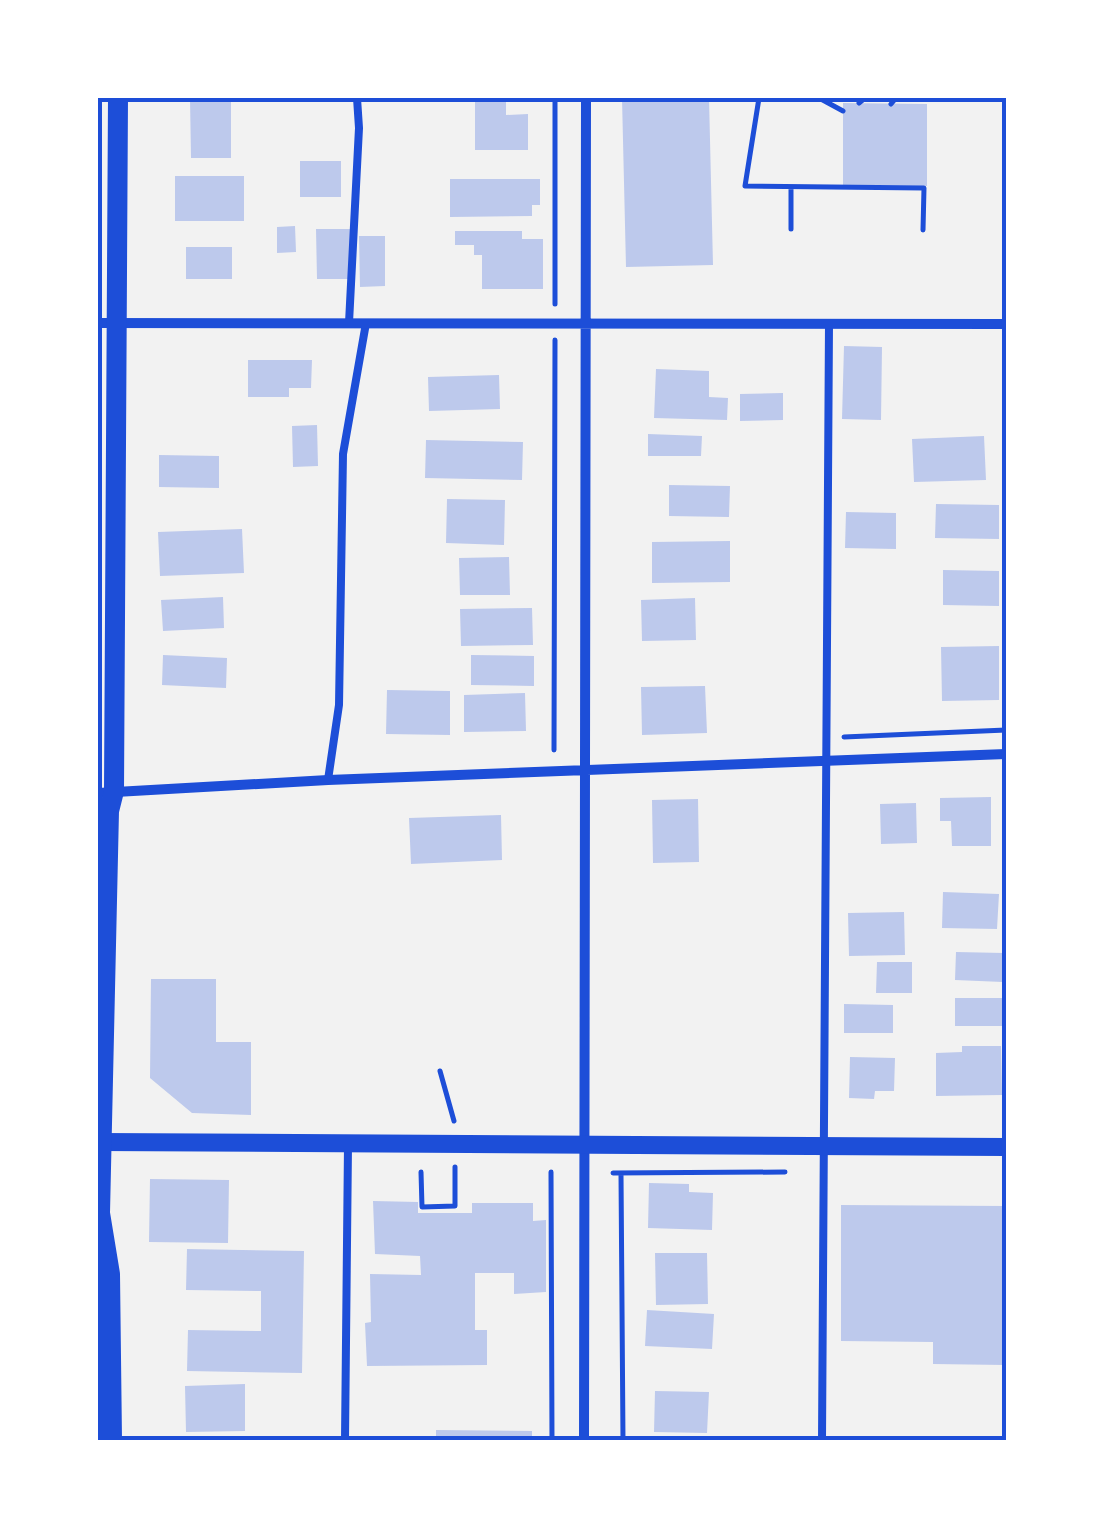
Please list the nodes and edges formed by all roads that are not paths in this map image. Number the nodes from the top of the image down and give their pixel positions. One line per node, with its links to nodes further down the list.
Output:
1 (118, 98): 4 (main road)
2 (357, 98): 5 (lane)
3 (586, 98): 7 (street)
4 (108, 323): 5 (street); 14 (main road)
5 (349, 324): 6 (street)
6 (366, 324): 7 (street); 13 (lane)
7 (585, 324): 8 (street); 12 (street)
8 (829, 324): 9 (street); 11 (lane)
9 (1006, 324)
10 (1006, 754): 11 (street)
11 (826, 762): 12 (street); 18 (lane)
12 (585, 772): 13 (street); 17 (street)
13 (328, 780): 14 (street)
14 (106, 792): 15 (main road)
15 (100, 1142): 16 (street); 20 (main road)
16 (348, 1144): 17 (street); 21 (lane)
17 (584, 1147): 18 (street); 22 (street)
18 (824, 1147): 19 (street); 23 (lane)
19 (1006, 1147)
20 (112, 1440)
21 (345, 1440)
22 (584, 1440)
23 (822, 1440)

